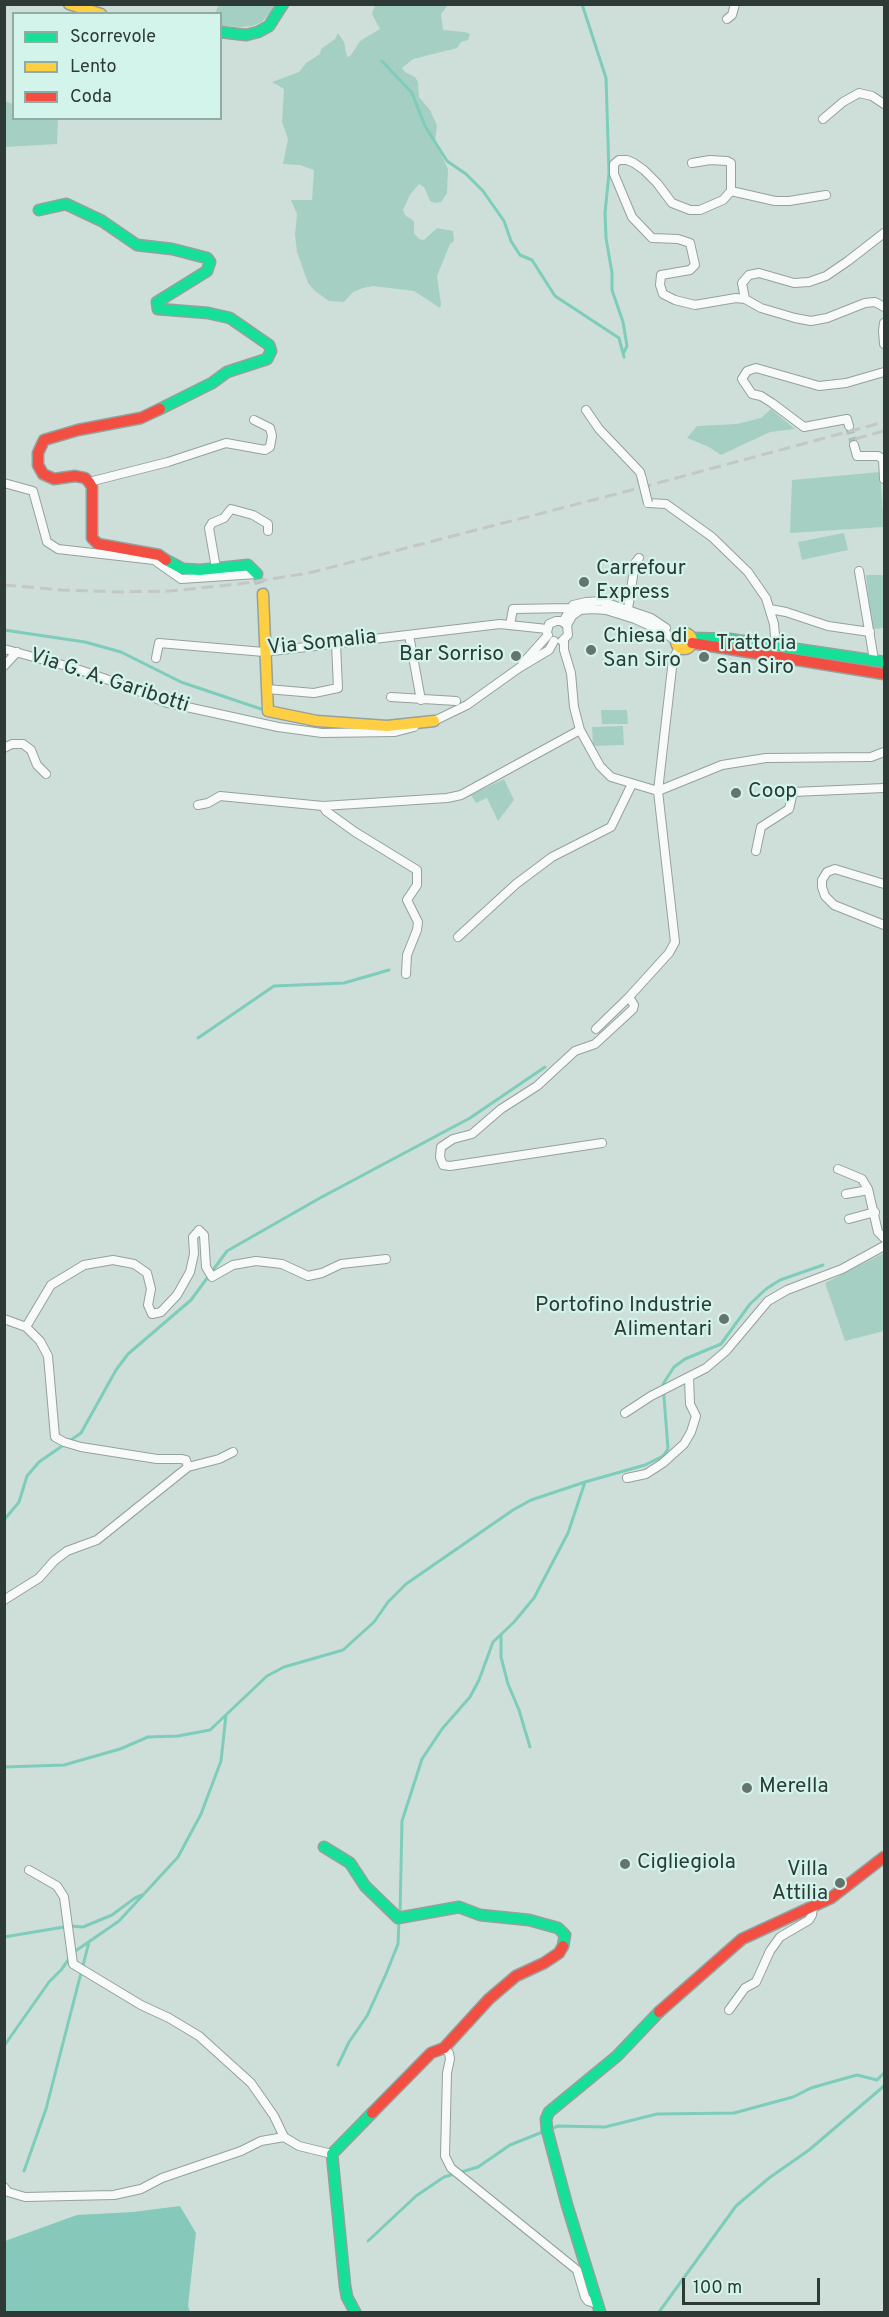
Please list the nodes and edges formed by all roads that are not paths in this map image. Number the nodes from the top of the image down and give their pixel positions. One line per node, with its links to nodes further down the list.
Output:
1 (69, 4): 4 (street)
2 (283, 4): 6 (street)
3 (735, 4): 5 (street)
4 (92, 12)
5 (727, 19)
6 (222, 33)
7 (885, 104): 8 (street)
8 (823, 120)
9 (692, 163): 10 (street)
10 (731, 190): 11 (street); 14 (street)
11 (826, 195)
12 (39, 210): 24 (street)
13 (885, 233): 14 (street)
14 (745, 299): 15 (street)
15 (885, 307)
16 (885, 323): 17 (street)
17 (885, 344)
18 (885, 372): 21 (street)
19 (586, 411): 34 (street, bridge)
20 (254, 420): 24 (street)
21 (849, 426)
22 (854, 445): 23 (street)
23 (885, 479)
24 (89, 482): 28 (street)
25 (4, 483): 30 (street)
26 (268, 531): 28 (street)
27 (639, 558): 33 (street)
28 (216, 568): 30 (street)
29 (859, 571): 37 (street)
30 (257, 573)
31 (262, 594): 48 (street)
32 (571, 608): 33 (street); 35 (street); 36 (street)
33 (628, 609): 41 (street)
34 (770, 609): 37 (street); 46 (street)
35 (565, 624): 39 (street); 40 (street); 41 (street)
36 (510, 625): 38 (street, Via Somalia); 39 (street, Via Somalia)
37 (870, 632): 50 (street)
38 (409, 635): 42 (street, Via Somalia); 56 (street)
39 (548, 636): 40 (street); 45 (street, Via G. A. Garibotti); 52 (street, Via G. A. Garibotti)
40 (564, 639): 44 (street)
41 (678, 642): 46 (street); 65 (street)
42 (336, 644): 48 (street, Via Somalia); 54 (street)
43 (4, 648): 47 (street, Via G. A. Garibotti)
44 (564, 649): 45 (street); 59 (street)
45 (549, 650): 52 (street, Via G. A. Garibotti)
46 (776, 651): 50 (street); 53 (street)
47 (17, 652): 51 (street); 58 (street, Via G. A. Garibotti)
48 (264, 652): 49 (street, Via Somalia); 54 (street)
49 (156, 658)
50 (879, 661)
51 (4, 666)
52 (519, 668): 58 (street, Via G. A. Garibotti)
53 (885, 675)
54 (267, 689): 58 (street)
55 (391, 697): 56 (street)
56 (421, 699): 57 (street)
57 (456, 701)
58 (434, 721)
59 (580, 730): 63 (street); 67 (street)
60 (4, 748): 62 (street)
61 (885, 752): 65 (street)
62 (46, 774)
63 (632, 784): 65 (street); 71 (street)
64 (885, 788): 68 (street)
65 (658, 791): 73 (street)
66 (198, 804): 67 (street)
67 (323, 806): 72 (street)
68 (756, 851)
69 (885, 884): 70 (street)
70 (885, 925)
71 (458, 937)
72 (406, 974)
73 (629, 997): 74 (street); 75 (street)
74 (596, 1029)
75 (602, 1143)
76 (838, 1169): 77 (street)
77 (868, 1189): 78 (street); 79 (street)
78 (846, 1194)
79 (874, 1212): 80 (street); 81 (street)
80 (849, 1219)
81 (885, 1238)
82 (885, 1246): 86 (street)
83 (386, 1258): 85 (street)
84 (4, 1319): 85 (street)
85 (26, 1328): 89 (street)
86 (689, 1377): 87 (street); 90 (street)
87 (625, 1413)
88 (233, 1452): 89 (street)
89 (188, 1467): 91 (street)
90 (627, 1478)
91 (4, 1599)
92 (324, 1847): 97 (street)
93 (885, 1857): 95 (street)
94 (29, 1870): 98 (street)
95 (813, 1907): 96 (street); 101 (street)
96 (729, 2010)
97 (444, 2048): 99 (street); 101 (street)
98 (284, 2137): 99 (street); 100 (street)
99 (333, 2154): 102 (street)
100 (4, 2187)
101 (598, 2308)
102 (355, 2313)

